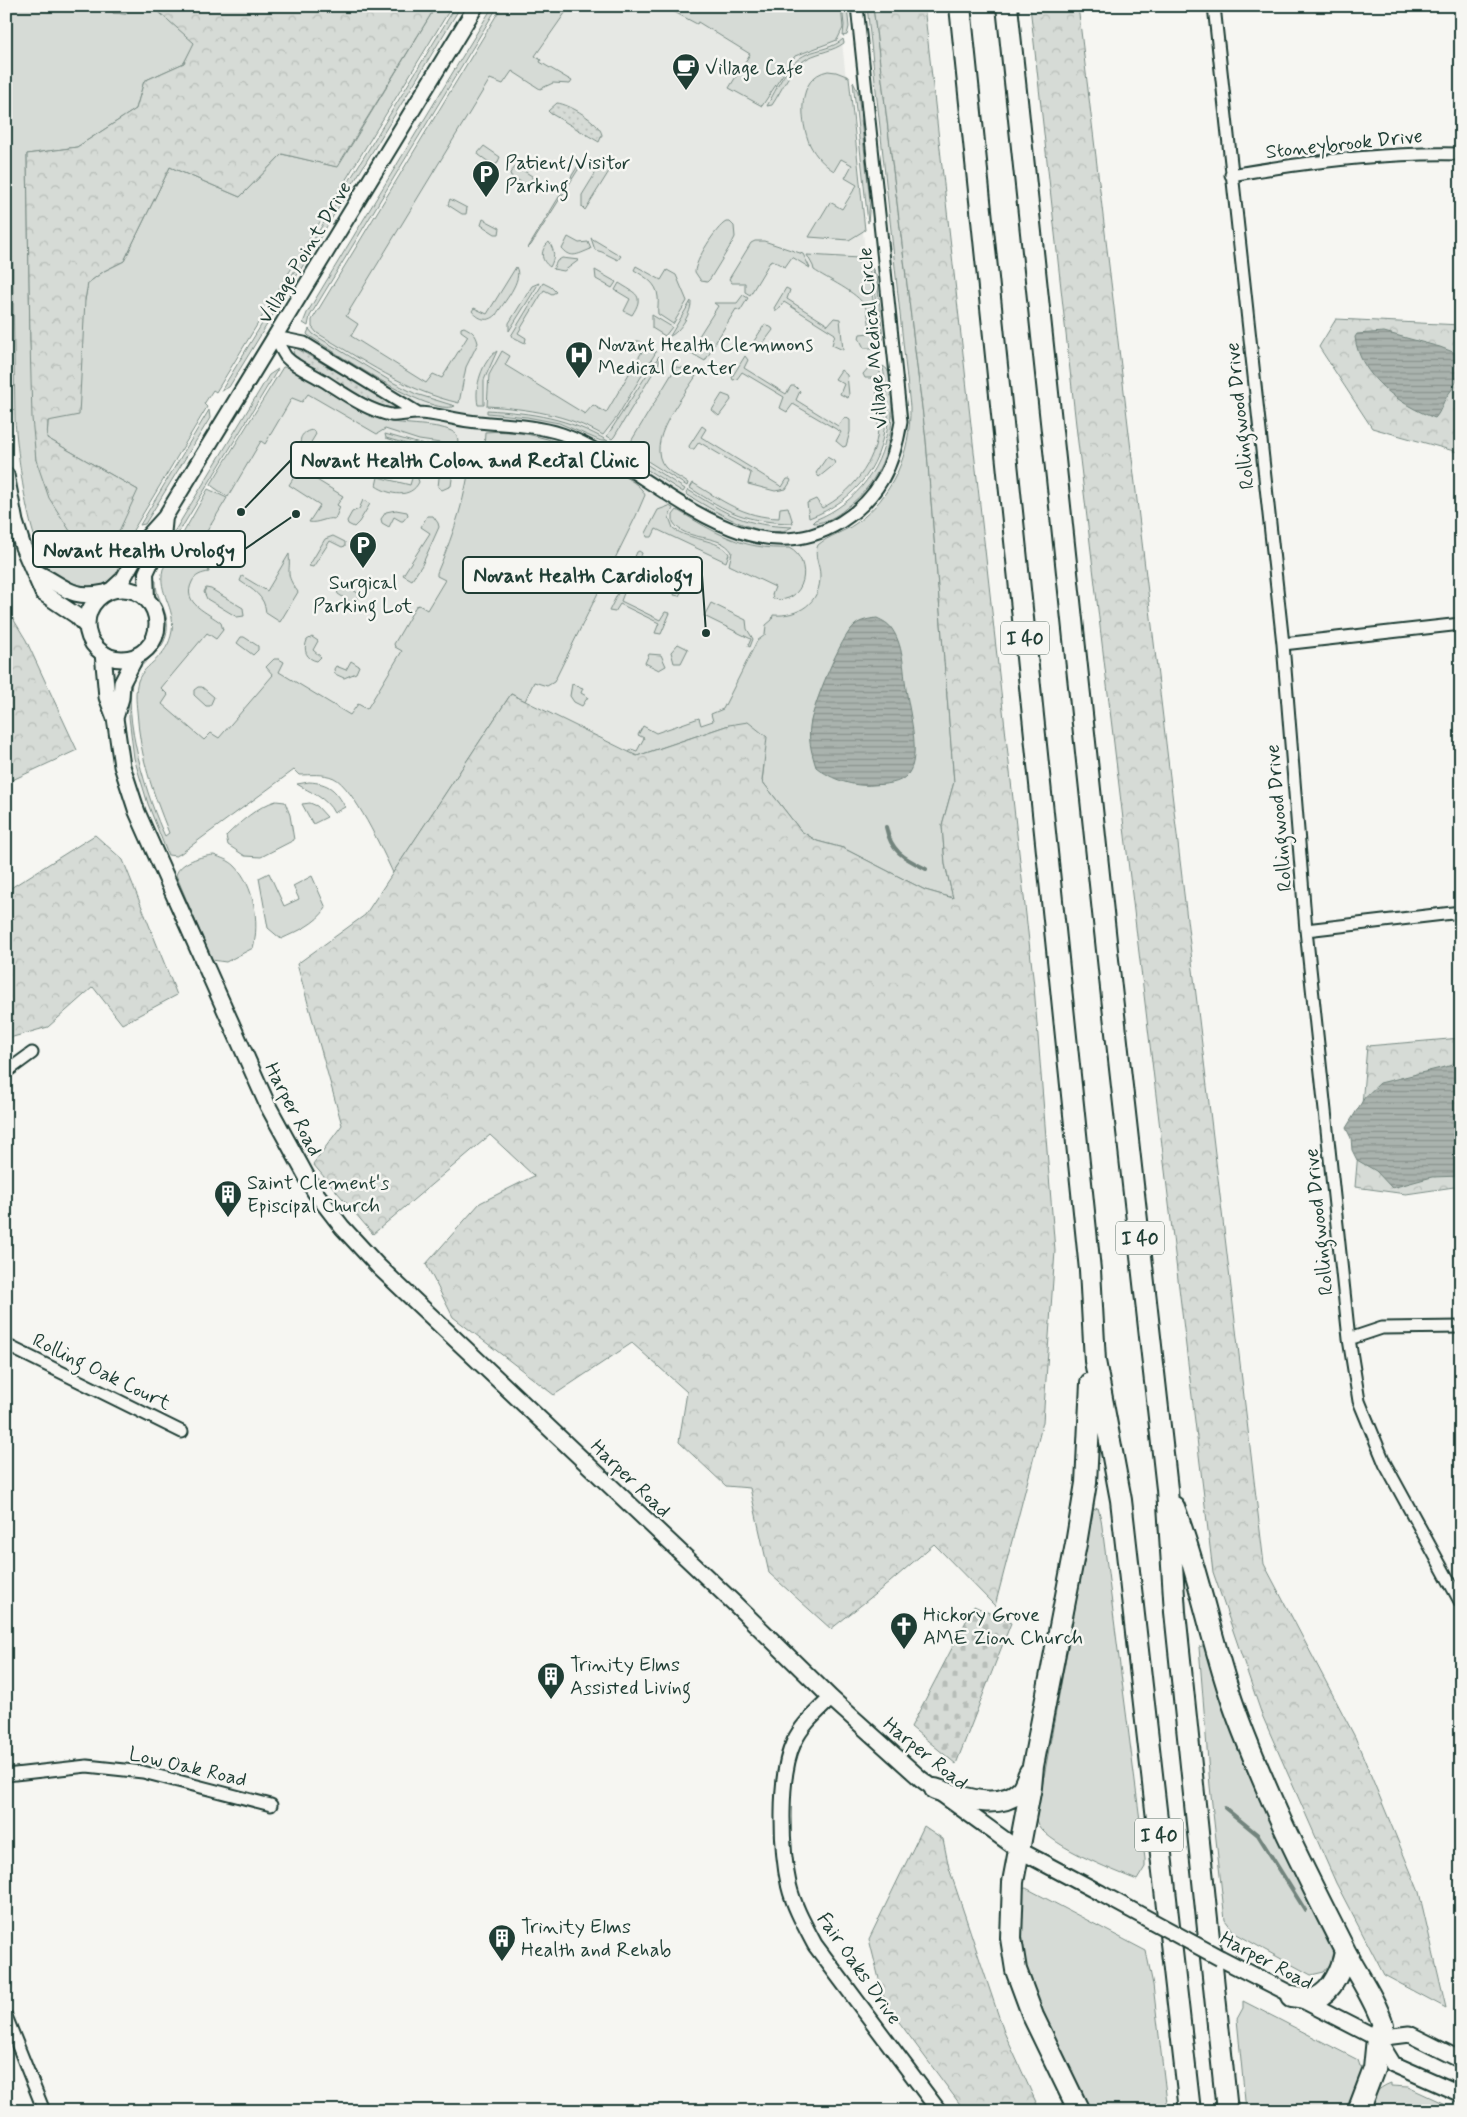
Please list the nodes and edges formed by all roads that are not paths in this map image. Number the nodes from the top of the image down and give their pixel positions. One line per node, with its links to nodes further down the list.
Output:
1 (476, 6): 8 (street, Village Point Drive)
2 (857, 6): 9 (street, Village Medical Circle)
3 (960, 6): 28 (highway, I 40)
4 (1007, 6): 30 (highway, I 40)
5 (1214, 6): 7 (street, Rollingwood Drive)
6 (1461, 154): 7 (street, Stoneybrook Drive)
7 (1231, 175): 17 (street, Rollingwood Drive)
8 (275, 337): 9 (street, Village Medical Circle); 9 (street, Village Medical Circle); 11 (street, Village Point Drive)
9 (418, 412)
10 (6, 475): 12 (main road)
11 (164, 517): 13 (street, Village Point Drive); 14 (street, Village Point Drive)
12 (35, 572): 13 (main road); 16 (main road)
13 (109, 591): 14 (main road); 16 (main road)
14 (147, 599): 19 (main road)
15 (1461, 624): 17 (street)
16 (87, 627): 18 (main road)
17 (1283, 644): 22 (street, Rollingwood Drive)
18 (103, 654): 19 (main road); 20 (main road, Harper Road)
19 (136, 656): 20 (main road, Harper Road)
20 (114, 718): 32 (main road, Harper Road)
21 (1461, 912): 22 (street)
22 (1306, 930): 26 (street, Rollingwood Drive)
23 (32, 1053): 24 (street)
24 (6, 1072)
25 (1461, 1328): 26 (street)
26 (1349, 1339): 31 (street, Rollingwood Drive)
27 (6, 1345): 29 (street, Rolling Oak Court)
28 (1095, 1361): 33 (highway); 47 (highway, I 40)
29 (182, 1432)
30 (1167, 1488): 38 (highway); 48 (highway, I 40)
31 (1461, 1603)
32 (831, 1698): 35 (main road, Harper Road); 45 (street, Fair Oaks Drive)
33 (1033, 1766): 35 (highway); 37 (highway)
34 (6, 1775): 36 (street, Low Oak Road)
35 (935, 1789): 37 (main road, Harper Road)
36 (271, 1805)
37 (1019, 1850): 39 (main road, Harper Road, bridge); 46 (highway)
38 (1346, 1952): 39 (highway); 41 (highway)
39 (1292, 1996): 41 (main road, Harper Road)
40 (6, 2016): 44 (street)
41 (1377, 2038): 42 (main road); 43 (main road); 49 (highway)
42 (1461, 2060)
43 (1461, 2094)
44 (44, 2111)
45 (939, 2111)
46 (1078, 2111)
47 (1190, 2111)
48 (1227, 2111)
49 (1358, 2111)

